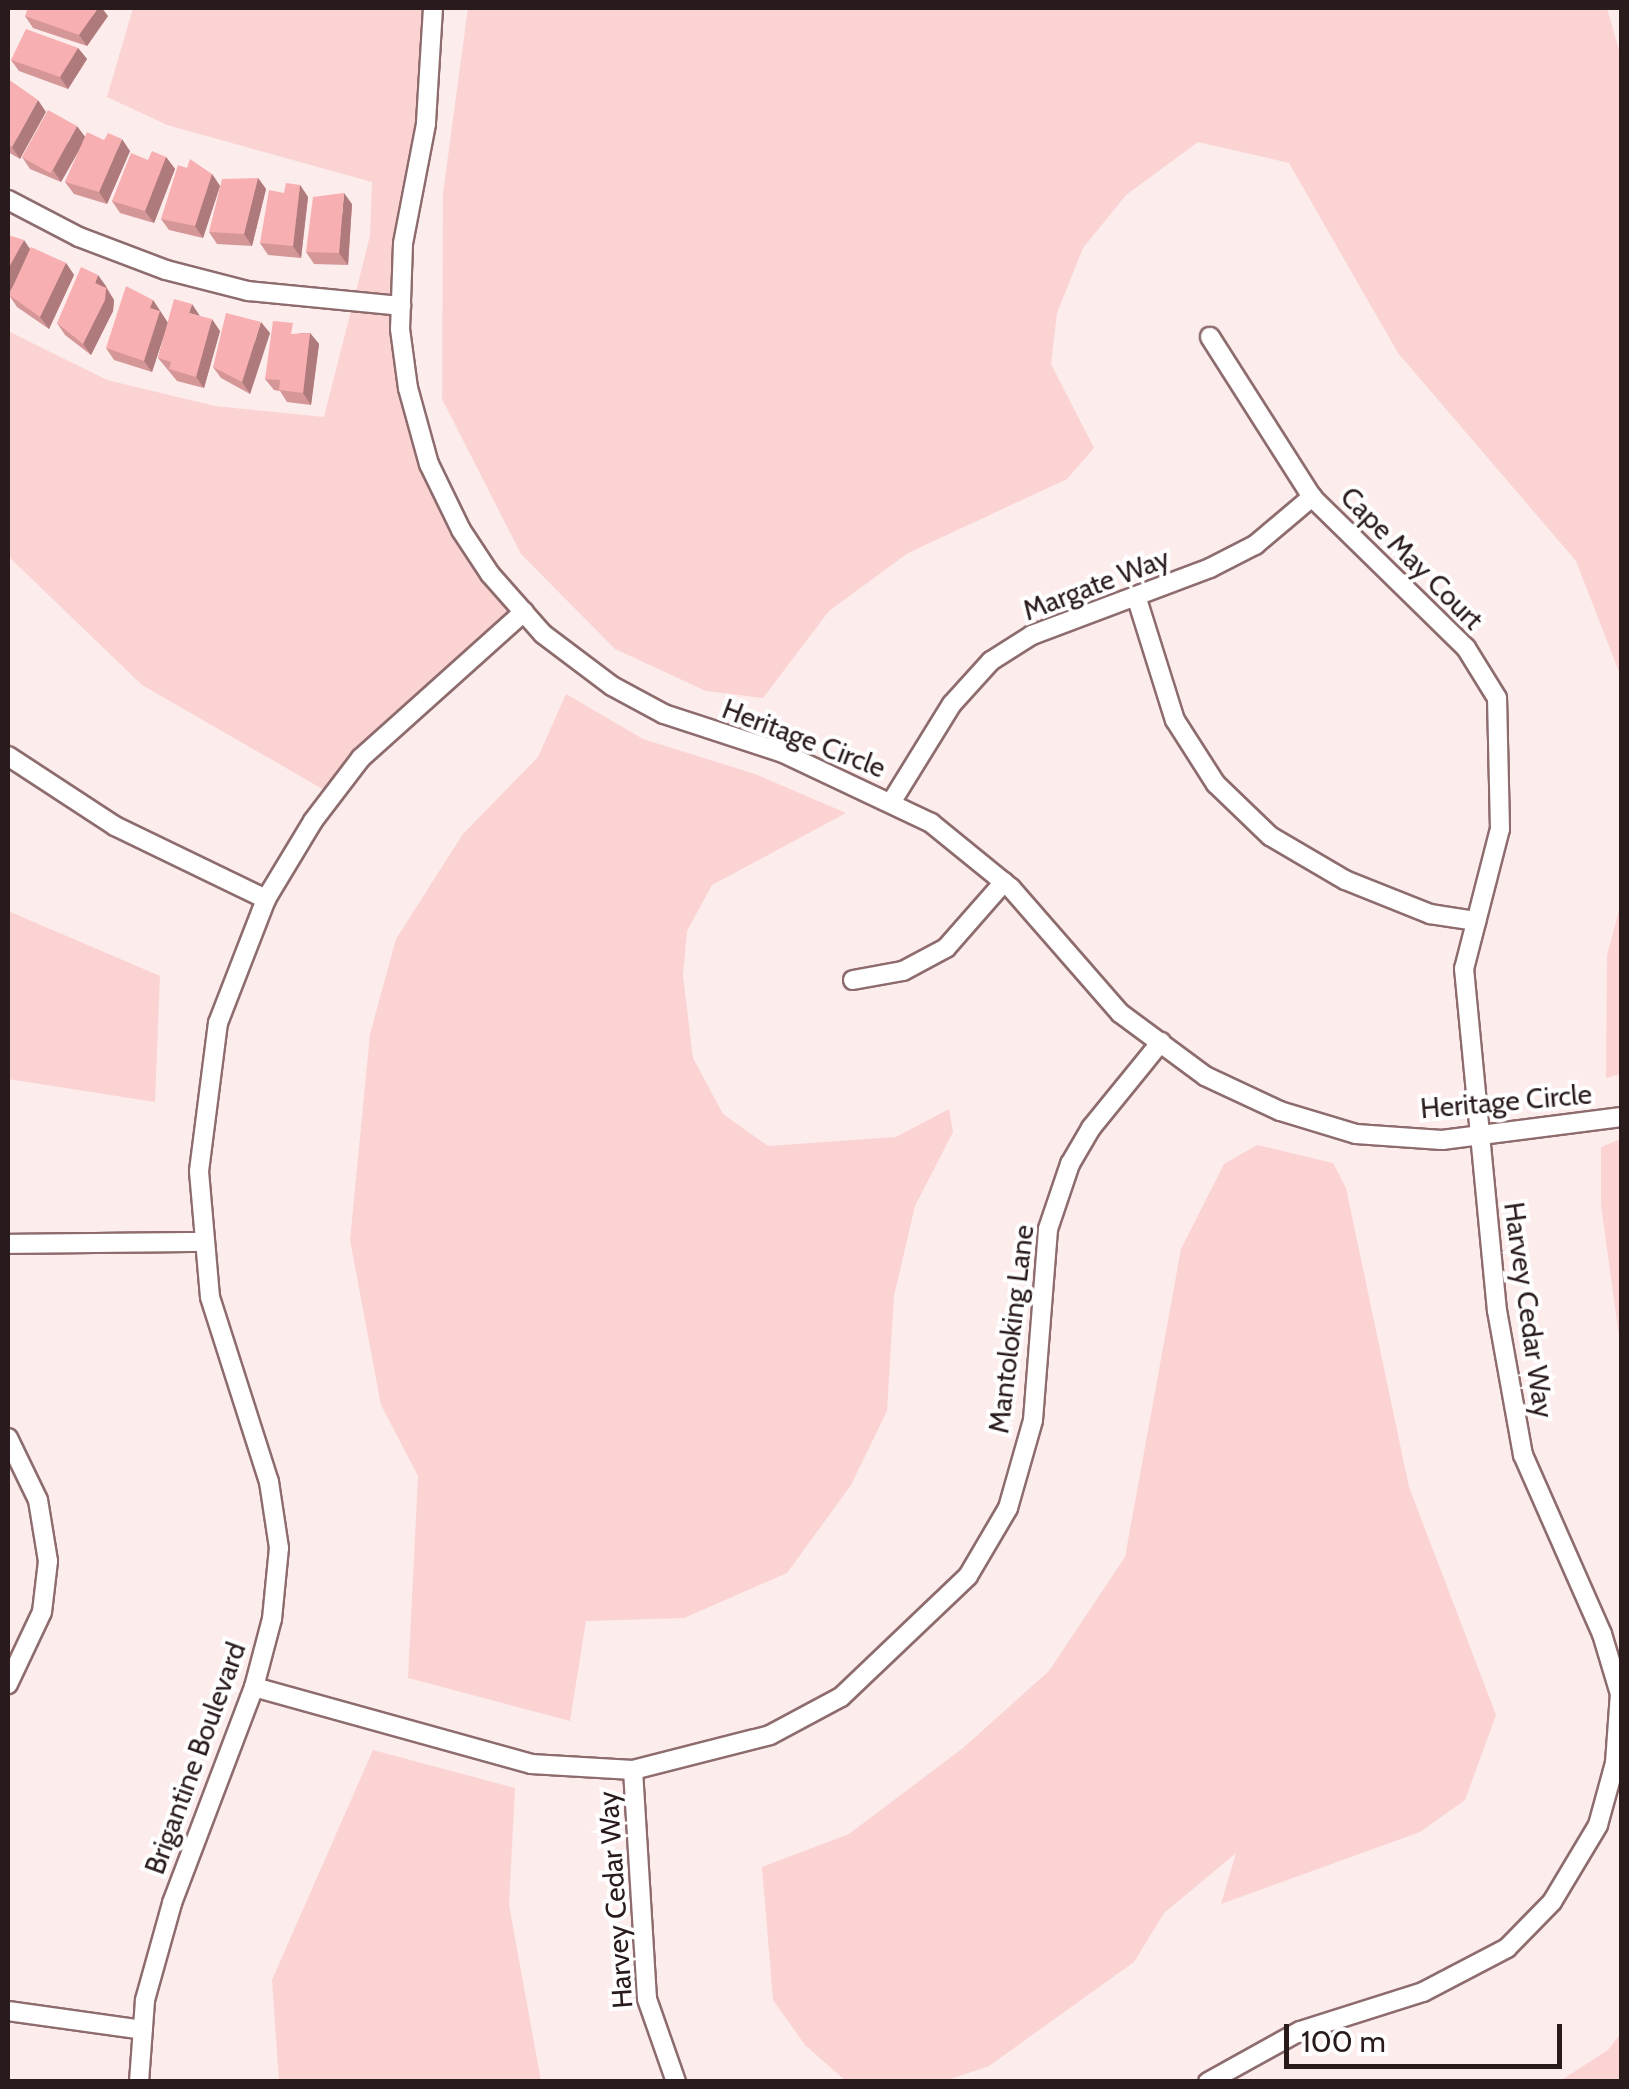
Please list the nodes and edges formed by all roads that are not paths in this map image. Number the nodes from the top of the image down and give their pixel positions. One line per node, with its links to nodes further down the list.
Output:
1 (432, 8): 3 (street, Heritage Circle)
2 (8, 200): 3 (street)
3 (401, 306): 7 (street, Heritage Circle)
4 (1210, 337): 5 (street, Cape May Court)
5 (1312, 497): 6 (street, Margate Way); 12 (street, Cape May Court)
6 (1137, 600): 9 (street, Margate Way); 12 (street)
7 (524, 612): 9 (street, Heritage Circle); 11 (street, Brigantine Boulevard)
8 (8, 756): 11 (street)
9 (892, 801): 10 (street, Heritage Circle)
10 (1004, 882): 13 (street); 14 (street, Heritage Circle)
11 (266, 899): 17 (street, Brigantine Boulevard)
12 (1476, 921): 16 (street, Cape May Court)
13 (853, 980)
14 (1161, 1042): 16 (street, Heritage Circle); 23 (street, Mantoloking Lane)
15 (1622, 1117): 16 (street, Heritage Circle)
16 (1481, 1136): 22 (street, Harvey Cedar Way)
17 (205, 1242): 18 (street); 21 (street, Brigantine Boulevard)
18 (8, 1244)
19 (8, 1438): 20 (street)
20 (8, 1684)
21 (254, 1687): 23 (street, Mantoloking Lane); 25 (street, Brigantine Boulevard)
22 (1618, 1764): 28 (street, Harvey Cedar Way)
23 (633, 1770): 27 (street, Harvey Cedar Way)
24 (8, 2012): 25 (street)
25 (143, 2030): 26 (street, Brigantine Boulevard)
26 (139, 2082)
27 (676, 2082)
28 (1208, 2082)

